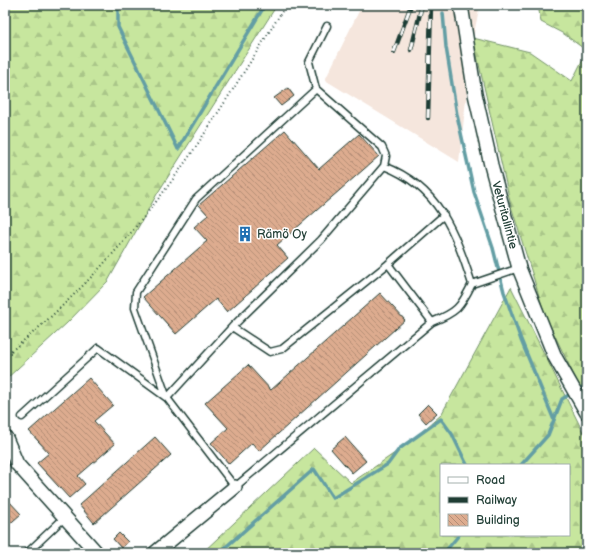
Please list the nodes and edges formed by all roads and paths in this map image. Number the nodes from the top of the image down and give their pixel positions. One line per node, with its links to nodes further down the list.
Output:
1 (286, 5): 12 (path)
2 (461, 5): 8 (street, Veturitallintie)
3 (327, 26): 4 (lane)
4 (316, 89): 5 (lane); 13 (lane)
5 (384, 166): 6 (lane); 11 (lane)
6 (444, 215): 7 (lane); 9 (lane)
7 (388, 264): 10 (lane); 11 (lane)
8 (519, 268): 9 (lane); 14 (street, Veturitallintie)
9 (472, 284): 10 (lane)
10 (432, 322): 17 (lane)
11 (232, 327): 13 (lane)
12 (5, 356)
13 (167, 398): 15 (lane); 17 (lane)
14 (587, 413)
15 (22, 417)
16 (6, 438): 18 (street)
17 (235, 487): 21 (street)
18 (64, 518): 19 (lane); 20 (street)
19 (27, 553)
20 (97, 553)
21 (155, 553)

